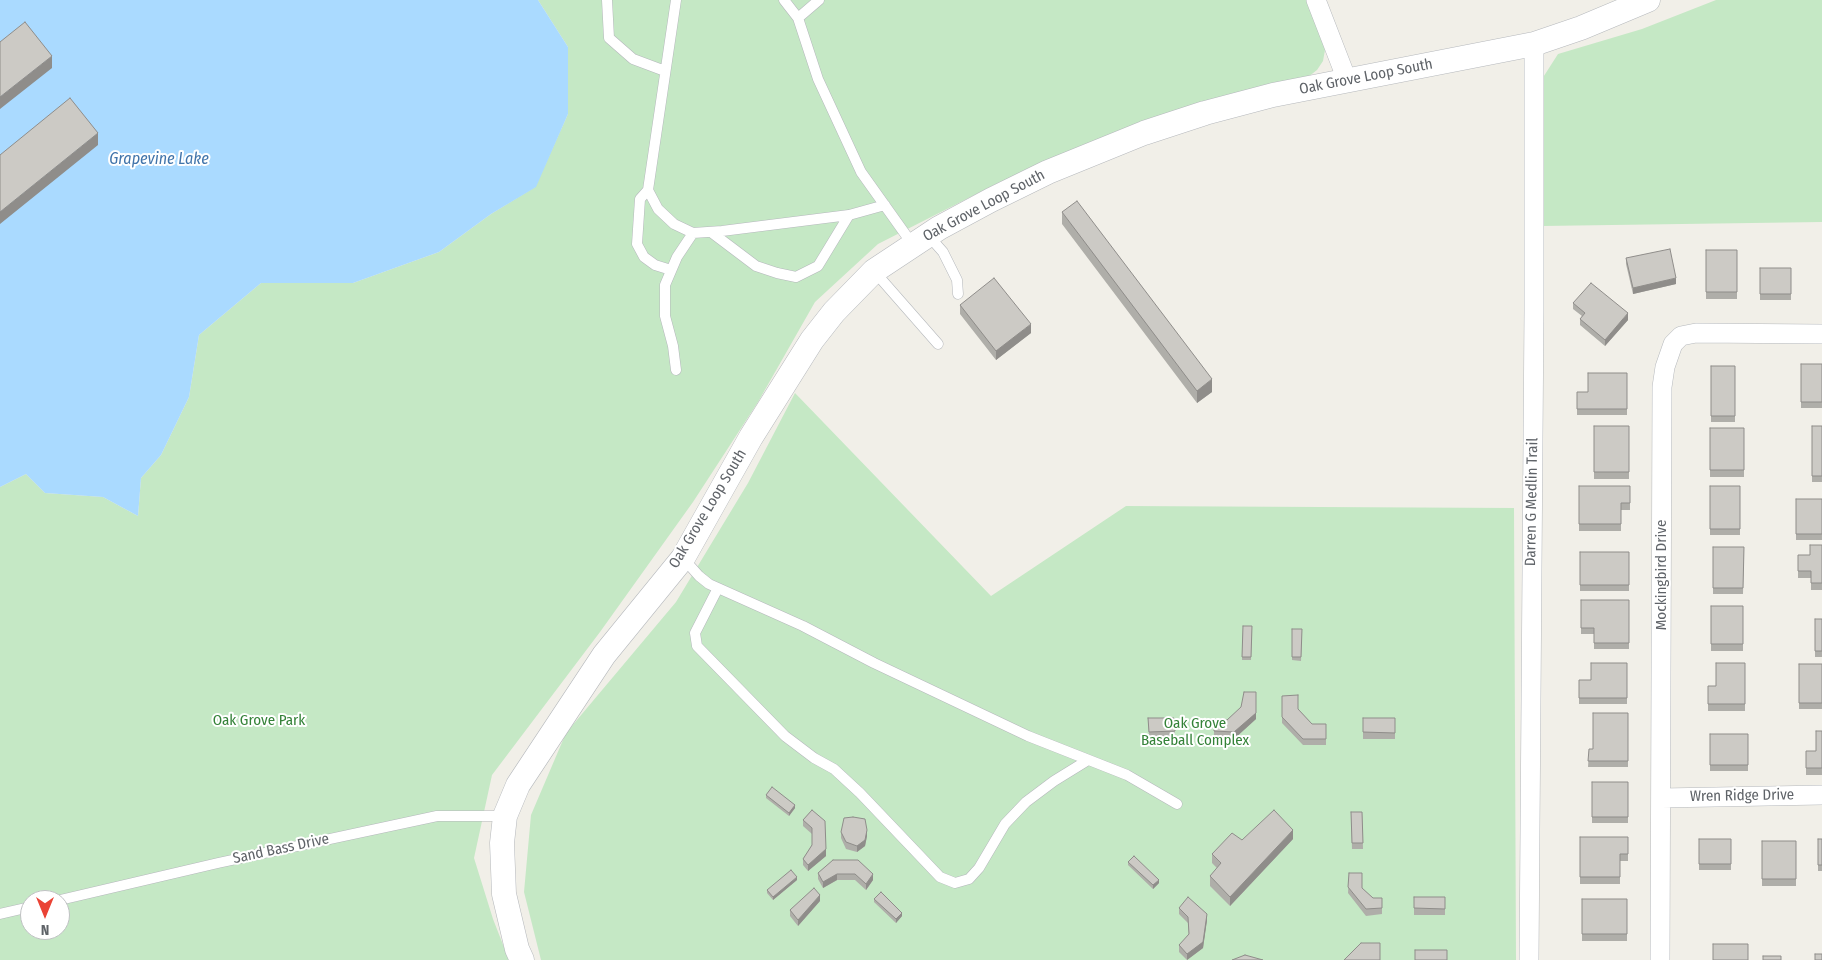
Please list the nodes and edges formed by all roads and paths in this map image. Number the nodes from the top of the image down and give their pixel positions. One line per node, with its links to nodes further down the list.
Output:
1 (612, 0): 9 (lane)
2 (676, 0): 9 (lane)
3 (784, 0): 7 (lane)
4 (819, 0): 7 (lane)
5 (1316, 0): 10 (street)
6 (1648, 0): 8 (street, Oak Grove Loop South)
7 (798, 18): 12 (lane)
8 (1534, 44): 10 (street, Oak Grove Loop South); 34 (street, Darren G Medlin Trail)
9 (666, 71): 11 (lane)
10 (1347, 80): 16 (street, Oak Grove Loop South)
11 (648, 190): 15 (lane); 17 (lane)
12 (885, 205): 13 (lane); 16 (lane)
13 (849, 216): 14 (lane); 14 (lane)
14 (711, 232): 15 (lane)
15 (693, 233): 17 (lane)
16 (921, 240): 18 (street, Oak Grove Loop South); 19 (lane)
17 (672, 270): 22 (lane)
18 (874, 271): 21 (lane); 23 (street, Oak Grove Loop South)
19 (958, 294)
20 (1822, 334): 27 (street, Mockingbird Drive)
21 (938, 344)
22 (676, 370)
23 (683, 558): 24 (lane); 29 (street, Oak Grove Loop South)
24 (718, 588): 25 (lane); 25 (lane)
25 (1088, 760): 28 (lane)
26 (1822, 795): 27 (street, Wren Ridge Drive)
27 (1662, 798): 35 (street, Mockingbird Drive)
28 (1177, 804)
29 (505, 816): 30 (lane, Sand Bass Drive); 33 (street, Oak Grove Loop South)
30 (70, 898)
31 (20, 909): 32 (lane)
32 (0, 914)
33 (522, 960)
34 (1528, 960)
35 (1660, 960)

